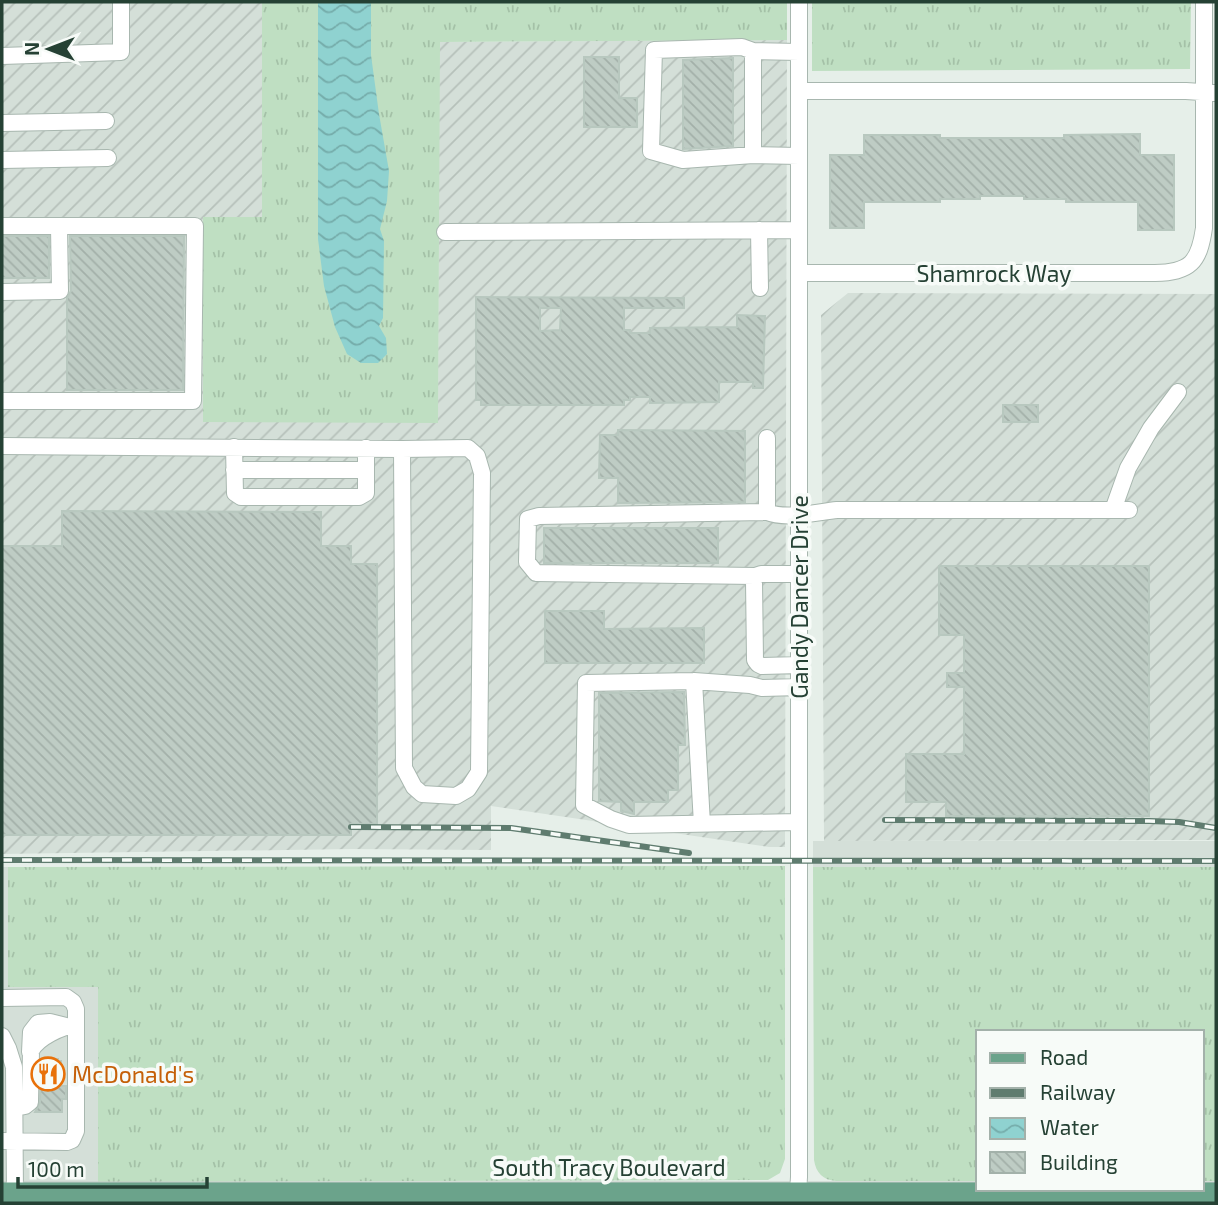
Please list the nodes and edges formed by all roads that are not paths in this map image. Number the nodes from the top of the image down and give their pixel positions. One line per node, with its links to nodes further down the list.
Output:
1 (121, 2): 6 (street)
2 (799, 2): 5 (street, Gandy Dancer Drive)
3 (1204, 2): 8 (street)
4 (753, 51): 5 (street); 11 (street); 11 (street)
5 (799, 52): 7 (street, Gandy Dancer Drive)
6 (2, 56)
7 (799, 91): 8 (street); 12 (street, Gandy Dancer Drive)
8 (1210, 93): 20 (street, Shamrock Way)
9 (106, 121): 10 (street)
10 (2, 123)
11 (753, 155): 12 (street)
12 (799, 156): 18 (street, Gandy Dancer Drive)
13 (108, 158): 14 (street)
14 (2, 160)
15 (2, 226): 16 (street)
16 (59, 226): 22 (street); 24 (street)
17 (759, 230): 18 (street); 19 (street); 21 (street)
18 (799, 230): 20 (street, Gandy Dancer Drive)
19 (445, 232)
20 (799, 274): 33 (street, Gandy Dancer Drive)
21 (760, 288)
22 (2, 292)
23 (1178, 392): 33 (street)
24 (2, 401)
25 (767, 438): 32 (street)
26 (2, 446): 27 (street)
27 (234, 447): 28 (street); 30 (street)
28 (366, 448): 29 (street); 31 (street)
29 (402, 449): 29 (street)
30 (234, 470): 31 (street); 31 (street)
31 (366, 470)
32 (768, 512): 33 (street); 35 (street)
33 (799, 515): 34 (street, Gandy Dancer Drive)
34 (799, 574): 35 (street); 36 (street, Gandy Dancer Drive)
35 (755, 576): 36 (street)
36 (800, 665): 38 (street, Gandy Dancer Drive)
37 (694, 681): 38 (street); 40 (street); 40 (street)
38 (800, 687): 39 (street, Gandy Dancer Drive)
39 (798, 822): 40 (street); 48 (street, Gandy Dancer Drive)
40 (702, 824)
41 (2, 998): 42 (street)
42 (71, 1025): 44 (street); 45 (street)
43 (2, 1036): 44 (street)
44 (15, 1108): 45 (street)
45 (8, 1141): 46 (street)
46 (8, 1193): 48 (main road, South Tracy Boulevard)
47 (1216, 1193): 49 (main road, South Tracy Boulevard)
48 (797, 1200): 49 (main road, South Tracy Boulevard)
49 (1045, 1200)

